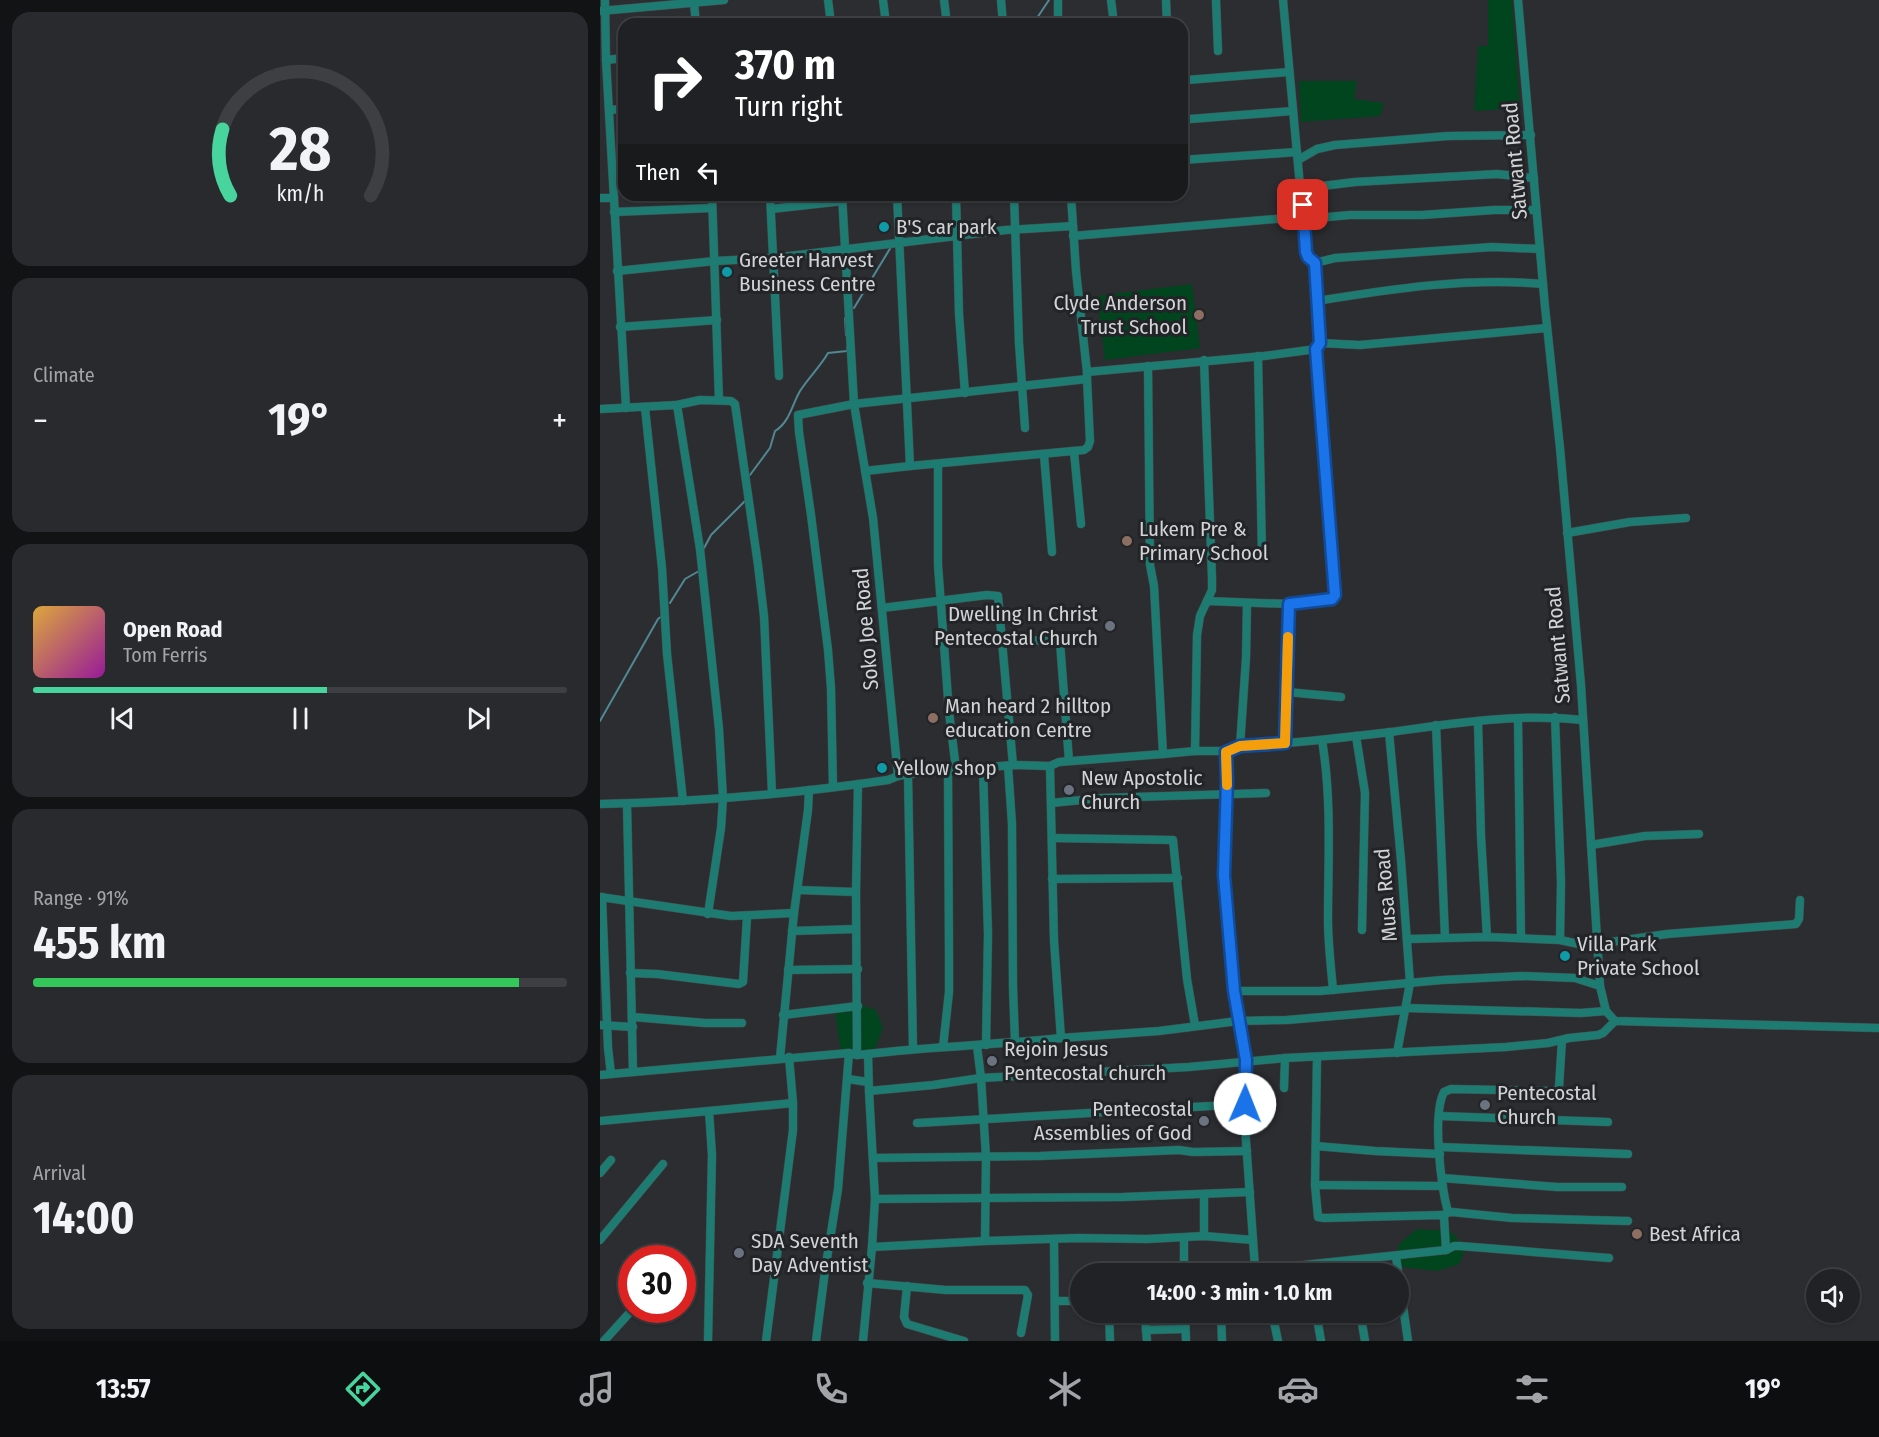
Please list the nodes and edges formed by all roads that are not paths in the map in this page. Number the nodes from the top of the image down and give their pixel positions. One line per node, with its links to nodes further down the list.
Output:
1 (605, 0): 14 (street)
2 (724, 0): 13 (street)
3 (828, 0): 16 (street)
4 (883, 0): 17 (street)
5 (944, 0): 18 (street)
6 (1001, 0): 19 (street)
7 (1058, 0): 20 (street)
8 (1111, 0): 21 (street)
9 (1166, 0): 22 (street)
10 (1216, 0): 23 (street)
11 (1284, 0): 26 (street)
12 (1518, 0): 32 (street, Satwant Road)
13 (694, 3): 14 (street); 15 (street)
14 (603, 11): 25 (street)
15 (695, 18)
16 (830, 18)
17 (885, 18)
18 (946, 18)
19 (1002, 18)
20 (1058, 18)
21 (1113, 18)
22 (1167, 18)
23 (1218, 51)
24 (618, 59): 25 (street)
25 (606, 60): 29 (street)
26 (1289, 72): 27 (street); 30 (street)
27 (1188, 80)
28 (618, 109): 29 (street)
29 (609, 110): 35 (street)
30 (1293, 111): 31 (street); 33 (street)
31 (1190, 119)
32 (1531, 135): 33 (street); 37 (street, Satwant Road)
33 (1298, 156): 34 (street); 38 (street)
34 (1188, 159)
35 (612, 164): 36 (street); 40 (street)
36 (618, 164)
37 (1534, 178): 38 (street); 51 (street, Satwant Road)
38 (1301, 192): 53 (street)
39 (600, 198): 40 (street)
40 (614, 198): 52 (street)
41 (712, 201): 49 (street)
42 (770, 201): 50 (street)
43 (823, 201): 50 (street)
44 (843, 201): 60 (street, Soko Joe Road)
45 (897, 201): 58 (street)
46 (956, 201): 56 (street)
47 (1014, 201): 55 (street)
48 (1071, 201): 54 (street)
49 (712, 208): 52 (street); 62 (street)
50 (771, 209): 61 (street)
51 (1536, 210): 53 (street); 59 (street, Satwant Road)
52 (614, 212): 64 (street)
53 (1305, 219): 57 (street); 63 (street)
54 (1073, 226): 55 (street); 57 (street)
55 (1015, 230): 56 (street); 76 (street)
56 (957, 236): 58 (street); 77 (street)
57 (1073, 236): 74 (street)
58 (900, 243): 60 (street); 79 (street)
59 (1540, 249): 63 (street); 65 (street, Satwant Road)
60 (846, 250): 61 (street); 80 (street, Soko Joe Road)
61 (773, 258): 62 (street); 75 (street)
62 (715, 261): 64 (street); 67 (street)
63 (1315, 263): 66 (street)
64 (617, 272): 68 (street)
65 (1543, 284): 66 (street); 69 (street, Satwant Road)
66 (1317, 301): 70 (street)
67 (717, 320): 68 (street); 78 (street)
68 (620, 327): 82 (street)
69 (1547, 328): 70 (street); 93 (street, Satwant Road)
70 (1318, 346): 71 (street); 99 (street)
71 (1258, 356): 72 (street); 95 (street)
72 (1204, 360): 73 (street); 97 (street)
73 (1148, 366): 74 (street); 116 (street)
74 (1087, 375): 76 (street); 86 (street)
75 (779, 376)
76 (1023, 387): 77 (street); 85 (street)
77 (965, 393): 79 (street)
78 (719, 400): 81 (street); 127 (street)
79 (907, 400): 80 (street); 89 (street)
80 (854, 404): 90 (street, Soko Joe Road); 125 (street)
81 (677, 405): 83 (street); 130 (street)
82 (626, 408): 83 (street); 84 (street)
83 (645, 408): 131 (street)
84 (600, 409)
85 (1025, 428)
86 (1074, 452): 87 (street); 92 (street)
87 (1044, 455): 88 (street); 94 (street)
88 (938, 464): 89 (street); 96 (street)
89 (910, 466): 90 (street)
90 (866, 471): 100 (street, Soko Joe Road)
91 (1686, 518): 93 (street)
92 (1081, 524)
93 (1567, 533): 106 (street, Satwant Road)
94 (1052, 552)
95 (1262, 554)
96 (940, 600): 100 (street); 101 (street); 121 (street)
97 (1207, 601): 98 (street); 114 (street)
98 (1247, 603): 99 (street); 113 (street)
99 (1289, 604): 102 (street)
100 (882, 608): 123 (street, Soko Joe Road)
101 (1002, 638): 117 (street); 118 (street)
102 (1287, 692): 103 (street); 112 (street)
103 (1341, 697)
104 (1555, 717): 105 (street); 106 (street); 155 (street)
105 (1518, 718): 107 (street); 153 (street)
106 (1582, 720): 137 (street, Satwant Road)
107 (1478, 721): 108 (street); 152 (street)
108 (1436, 725): 109 (street); 151 (street)
109 (1389, 732): 110 (street); 154 (street, Musa Road)
110 (1356, 736): 111 (street); 149 (street)
111 (1322, 740): 112 (street); 162 (street)
112 (1285, 743): 113 (street)
113 (1240, 746): 115 (street)
114 (1195, 751): 115 (street); 116 (street)
115 (1226, 752): 129 (street)
116 (1163, 754): 117 (street)
117 (1069, 761): 119 (street)
118 (1010, 766): 119 (street); 120 (street); 178 (street)
119 (1050, 766): 132 (street)
120 (983, 768): 121 (street); 179 (street)
121 (952, 770): 122 (street); 181 (street)
122 (908, 774): 123 (street); 182 (street)
123 (898, 776): 124 (street)
124 (858, 784): 125 (street); 141 (street)
125 (833, 787): 126 (street)
126 (809, 790): 127 (street); 140 (street)
127 (772, 793): 130 (street)
128 (1266, 793): 129 (street)
129 (1227, 795): 132 (street); 163 (street)
130 (723, 798): 131 (street); 146 (street)
131 (683, 801): 134 (street)
132 (1051, 803): 136 (street)
133 (600, 804): 134 (street)
134 (627, 804): 143 (street)
135 (1699, 834): 137 (street)
136 (1052, 838): 138 (street); 139 (street)
137 (1591, 844): 156 (street, Satwant Road)
138 (1178, 878): 139 (street); 172 (street)
139 (1052, 879): 176 (street)
140 (798, 890): 141 (street); 145 (street)
141 (856, 892): 148 (street)
142 (601, 897): 143 (street); 173 (street)
143 (628, 900): 146 (street); 159 (street)
144 (1800, 900): 156 (street)
145 (794, 913): 147 (street); 150 (street)
146 (708, 914): 147 (street)
147 (747, 917): 159 (street)
148 (856, 929): 150 (street); 157 (street)
149 (1362, 930)
150 (792, 931): 158 (street)
151 (1445, 937): 152 (street); 154 (street)
152 (1487, 937): 153 (street)
153 (1521, 938): 155 (street)
154 (1408, 939): 160 (street, Musa Road)
155 (1560, 940): 156 (street)
156 (1597, 946): 161 (street, Satwant Road)
157 (858, 969): 158 (street); 164 (street)
158 (788, 970): 167 (street)
159 (630, 973): 168 (street)
160 (1410, 983): 161 (street); 162 (street); 165 (street, Musa Road)
161 (1600, 986): 166 (street, Satwant Road)
162 (1333, 990): 163 (street)
163 (1234, 991): 169 (street)
164 (858, 1006): 167 (street); 184 (street)
165 (1405, 1009): 166 (street); 169 (street); 183 (street, Musa Road)
166 (1606, 1011): 170 (street, Satwant Road)
167 (783, 1015): 187 (street)
168 (633, 1017): 171 (street); 174 (street)
169 (1238, 1021): 172 (street); 190 (street)
170 (1615, 1021): 175 (street); 177 (street)
171 (742, 1023)
172 (1195, 1025): 176 (street)
173 (604, 1026): 174 (street); 192 (street)
174 (633, 1027): 191 (street)
175 (1879, 1028)
176 (1061, 1038): 178 (street)
177 (1562, 1040): 183 (street); 201 (street)
178 (1015, 1042): 179 (street)
179 (986, 1045): 180 (street)
180 (977, 1046): 181 (street); 194 (street)
181 (943, 1047): 182 (street)
182 (913, 1049): 185 (street)
183 (1397, 1053): 186 (street)
184 (853, 1054): 185 (street); 188 (street); 195 (street)
185 (868, 1054): 196 (street)
186 (1317, 1057): 189 (street); 206 (street)
187 (780, 1058): 188 (street); 191 (street)
188 (789, 1058): 198 (street)
189 (1285, 1058): 190 (street); 197 (street)
190 (1246, 1060): 194 (street); 199 (street)
191 (633, 1072): 192 (street)
192 (611, 1074): 193 (street)
193 (600, 1075)
194 (981, 1078): 196 (street); 202 (street)
195 (848, 1079): 196 (street); 256 (street)
196 (869, 1086): 211 (street)
197 (1284, 1088)
198 (793, 1103): 200 (street); 255 (street)
199 (1245, 1104): 202 (street); 208 (street)
200 (709, 1111): 203 (street); 254 (street)
201 (1439, 1116): 204 (street); 207 (street)
202 (984, 1118): 205 (street); 210 (street)
203 (600, 1121)
204 (1608, 1122)
205 (917, 1123)
206 (1316, 1146): 207 (street); 216 (street)
207 (1440, 1150): 209 (street); 215 (street)
208 (1247, 1151): 210 (street); 218 (street)
209 (1628, 1154)
210 (986, 1157): 211 (street); 221 (street)
211 (874, 1158): 220 (street)
212 (611, 1160): 214 (street)
213 (663, 1164): 227 (street)
214 (600, 1173)
215 (1442, 1182): 216 (street); 217 (street); 222 (street)
216 (1315, 1185): 222 (street)
217 (1622, 1187)
218 (1250, 1192): 219 (street); 228 (street)
219 (1204, 1194): 221 (street); 224 (street)
220 (875, 1199): 221 (street); 230 (street)
221 (986, 1199): 229 (street)
222 (1446, 1214): 223 (street); 231 (street)
223 (1628, 1221)
224 (1204, 1236): 225 (street); 228 (street)
225 (1184, 1238): 226 (street); 235 (street)
226 (1054, 1239): 229 (street); 240 (street)
227 (600, 1240)
228 (1253, 1240): 236 (street)
229 (985, 1241): 230 (street)
230 (872, 1246): 238 (street)
231 (1446, 1251): 232 (street); 233 (street)
232 (1396, 1257): 234 (street); 267 (street)
233 (1609, 1258)
234 (1348, 1261): 237 (street)
235 (1184, 1263)
236 (1255, 1263)
237 (1338, 1263)
238 (867, 1282): 239 (street); 257 (street)
239 (907, 1286): 252 (street); 258 (street)
240 (1055, 1301): 241 (street); 259 (street)
241 (1070, 1301)
242 (620, 1323): 253 (street)
243 (1109, 1323): 260 (street)
244 (1146, 1323): 251 (street)
245 (1185, 1323): 250 (street)
246 (1221, 1323): 263 (street)
247 (1274, 1323): 264 (street)
248 (1318, 1323): 265 (street)
249 (1362, 1323): 266 (street)
250 (1185, 1329): 251 (street); 262 (street)
251 (1146, 1330): 261 (street)
252 (1021, 1333)
253 (604, 1341)
254 (708, 1341)
255 (766, 1341)
256 (816, 1341)
257 (863, 1341)
258 (964, 1341)
259 (1055, 1341)
260 (1110, 1341)
261 (1147, 1341)
262 (1186, 1341)
263 (1222, 1341)
264 (1278, 1341)
265 (1321, 1341)
266 (1365, 1341)
267 (1408, 1341)

